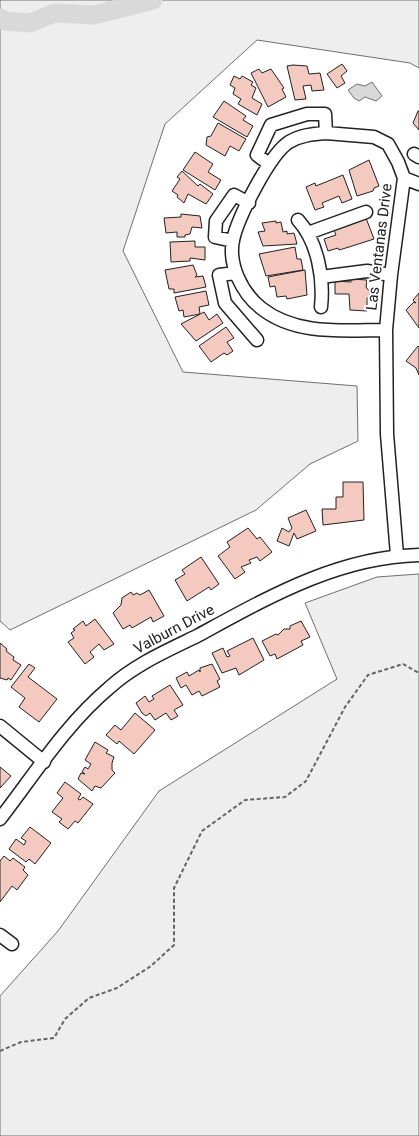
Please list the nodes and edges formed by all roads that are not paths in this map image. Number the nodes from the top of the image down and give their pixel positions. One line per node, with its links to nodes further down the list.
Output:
1 (326, 132): 2 (street, Las Ventanas Drive); 2 (street); 3 (street, Las Ventanas Drive)
2 (269, 164): 5 (street, Las Ventanas Drive)
3 (404, 178): 4 (street); 11 (street, Las Ventanas Drive)
4 (419, 184)
5 (249, 203): 9 (street, Las Ventanas Drive); 9 (street)
6 (366, 212): 8 (street)
7 (298, 220): 8 (street)
8 (308, 233): 12 (street)
9 (233, 241): 10 (street, Las Ventanas Drive)
10 (236, 273): 14 (street, Las Ventanas Drive); 15 (street)
11 (390, 276): 12 (street); 14 (street, Las Ventanas Drive)
12 (321, 277): 13 (street)
13 (321, 307)
14 (386, 330): 17 (street, Las Ventanas Drive)
15 (257, 340)
16 (419, 555): 17 (street, Valburn Drive)
17 (397, 556): 19 (street, Valburn Drive)
18 (0, 726): 19 (street)
19 (44, 762): 20 (street, Valburn Drive)
20 (0, 819)
21 (0, 935): 22 (street)
22 (12, 944)

